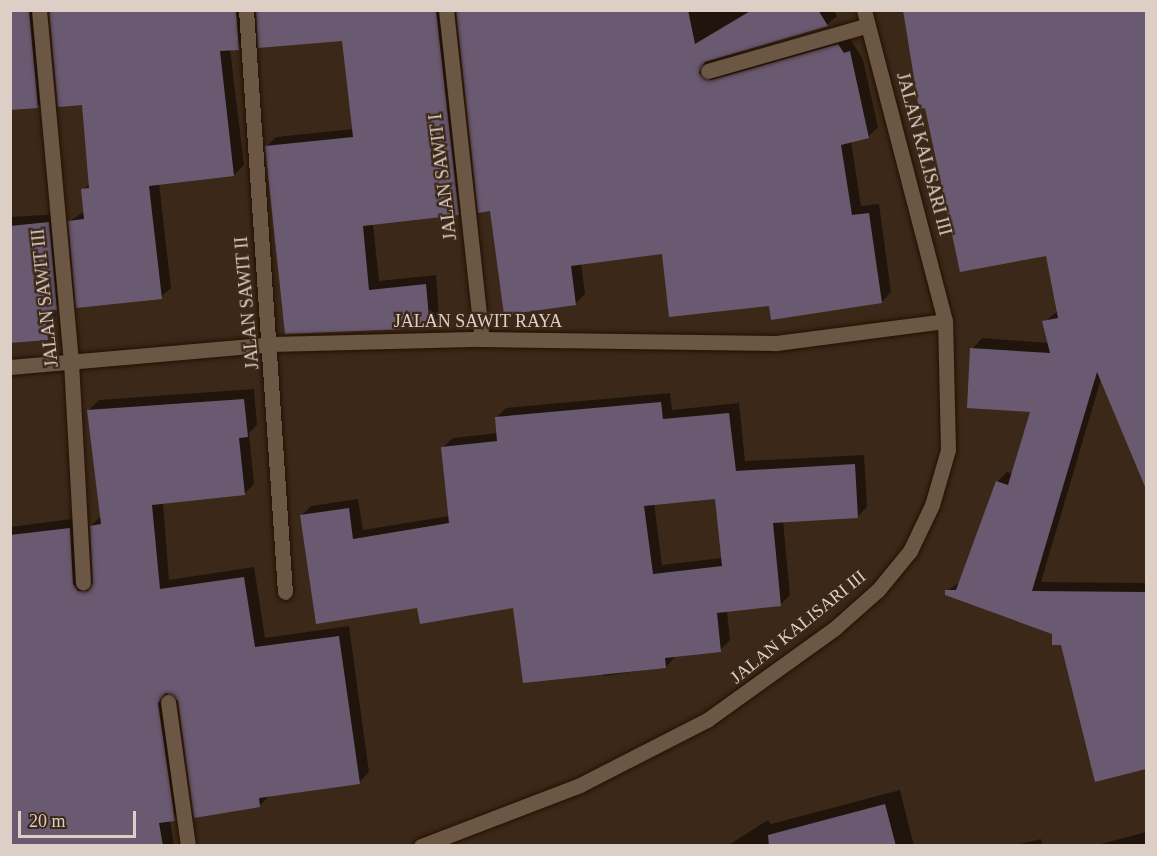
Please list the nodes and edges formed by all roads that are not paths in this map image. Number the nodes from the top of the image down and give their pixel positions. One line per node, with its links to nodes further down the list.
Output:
1 (39, 10): 9 (street, JALAN SAWIT III)
2 (246, 10): 8 (street, JALAN SAWIT II)
3 (446, 10): 7 (street, JALAN SAWIT I)
4 (866, 18): 5 (street); 6 (street, JALAN KALISARI III)
5 (708, 70)
6 (945, 321): 7 (street, JALAN SAWIT RAYA); 15 (street, JALAN KALISARI III)
7 (483, 339): 8 (street, JALAN SAWIT RAYA)
8 (272, 344): 9 (street, JALAN SAWIT RAYA); 12 (street, JALAN SAWIT II)
9 (71, 362): 10 (street, JALAN SAWIT RAYA); 11 (street, JALAN SAWIT III)
10 (10, 368)
11 (83, 583)
12 (285, 592)
13 (168, 702): 14 (street)
14 (188, 846)
15 (421, 846)

